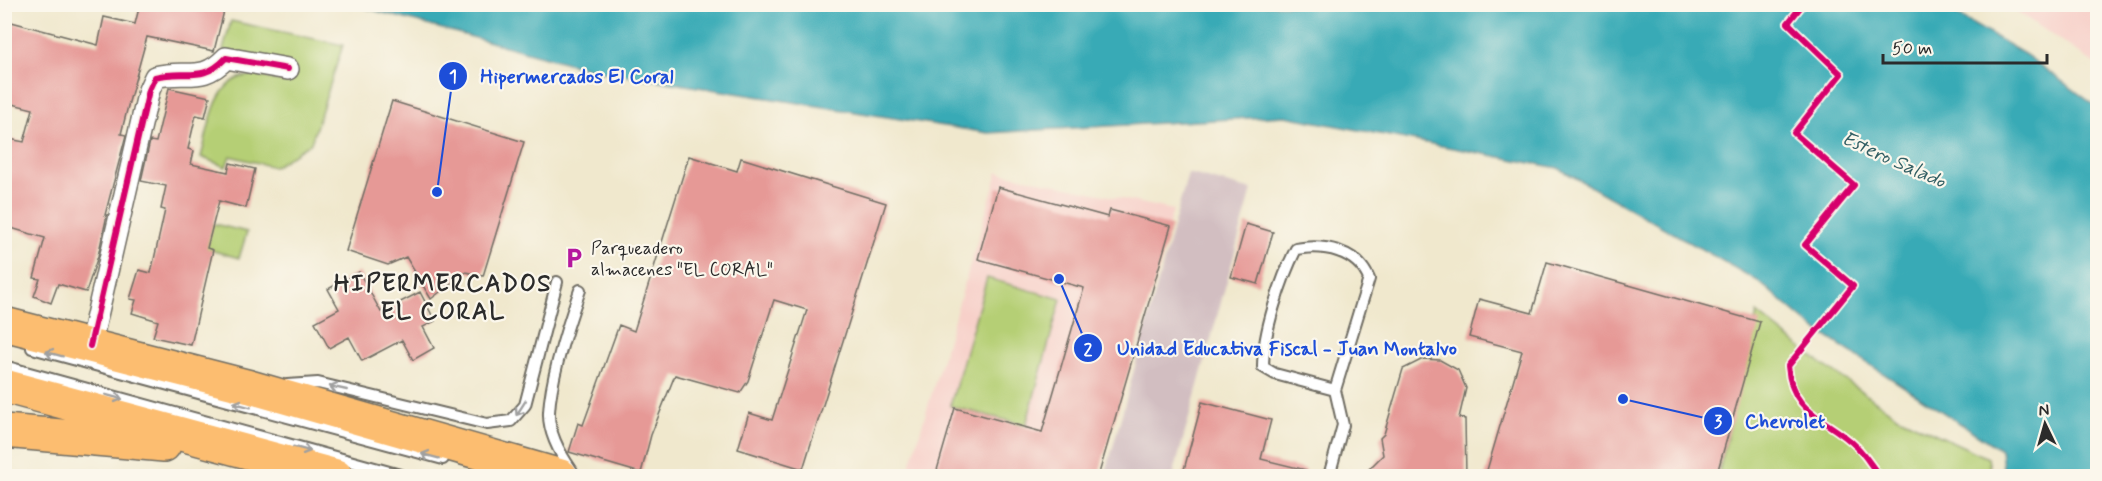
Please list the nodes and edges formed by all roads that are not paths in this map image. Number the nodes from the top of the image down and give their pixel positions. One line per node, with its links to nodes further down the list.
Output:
1 (288, 69): 7 (street)
2 (557, 282): 4 (lane)
3 (580, 290): 5 (lane)
4 (547, 323): 5 (lane); 10 (lane, one-way to 10)
5 (567, 327): 18 (lane)
6 (10, 334): 7 (main road); 14 (lane, one-way to 6)
7 (90, 346): 10 (main road)
8 (4, 366): 16 (lane, one-way to 16)
9 (4, 386): 13 (main road)
10 (250, 387): 17 (main road)
11 (1335, 390): 11 (lane); 19 (lane)
12 (4, 430): 13 (main road)
13 (245, 450): 15 (main road)
14 (450, 461)
15 (336, 477)
16 (404, 477)
17 (561, 477)
18 (576, 477)
19 (1329, 477)

